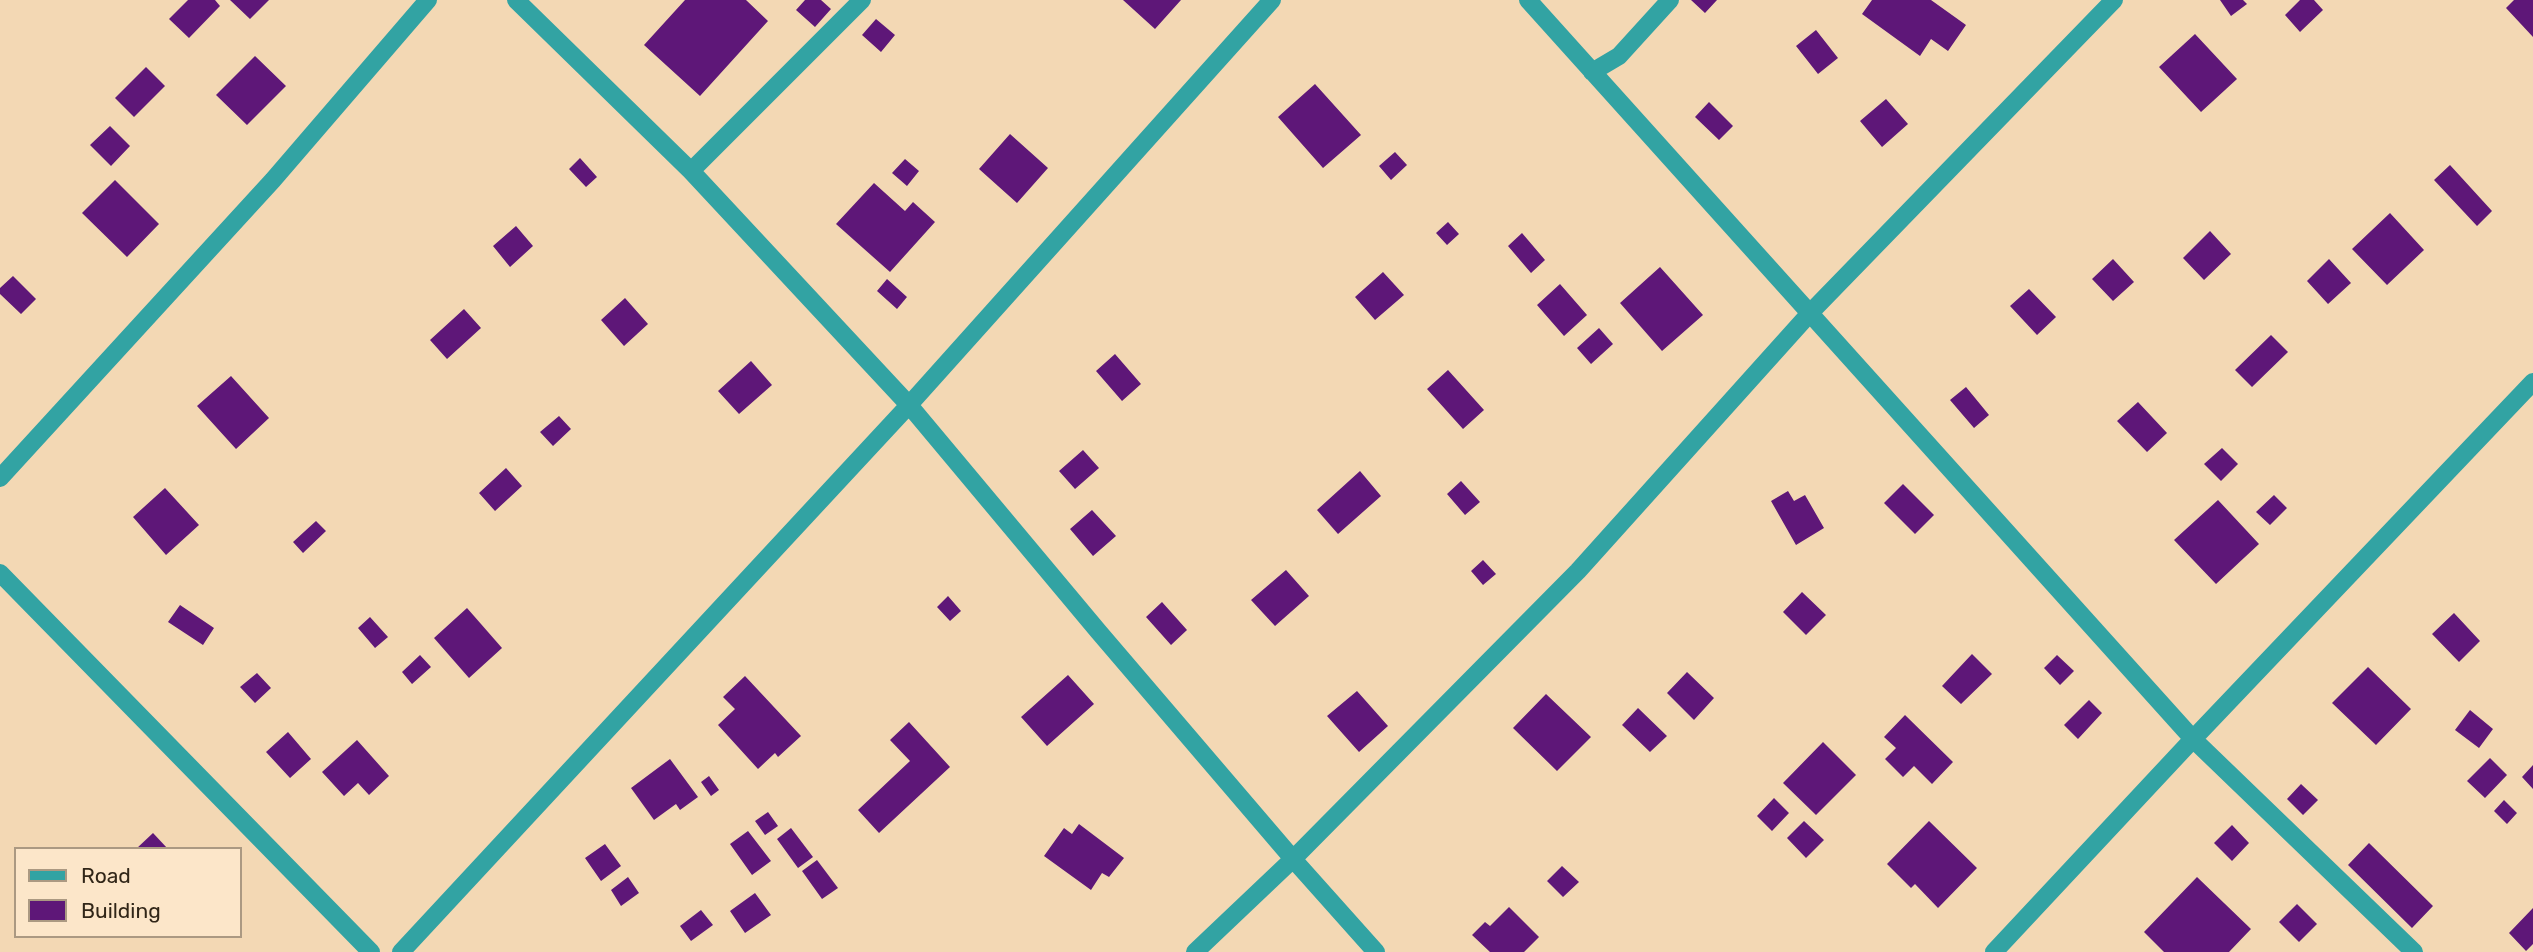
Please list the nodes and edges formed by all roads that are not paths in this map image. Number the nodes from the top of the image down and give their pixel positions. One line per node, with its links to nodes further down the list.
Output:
1 (428, 0): 13 (street)
2 (516, 0): 9 (street)
3 (862, 0): 9 (street)
4 (1272, 0): 12 (street)
5 (1528, 0): 8 (street)
6 (1671, 0): 8 (street)
7 (2115, 0): 10 (street)
8 (1592, 72): 10 (street)
9 (691, 171): 12 (street)
10 (1810, 313): 15 (street); 16 (street)
11 (2533, 382): 15 (street)
12 (909, 405): 16 (street); 18 (street)
13 (0, 478)
14 (0, 573): 17 (street)
15 (2193, 739): 21 (street); 22 (street)
16 (1293, 859): 19 (street); 20 (street)
17 (371, 952)
18 (401, 952)
19 (1195, 952)
20 (1376, 952)
21 (1994, 952)
22 (2414, 952)

